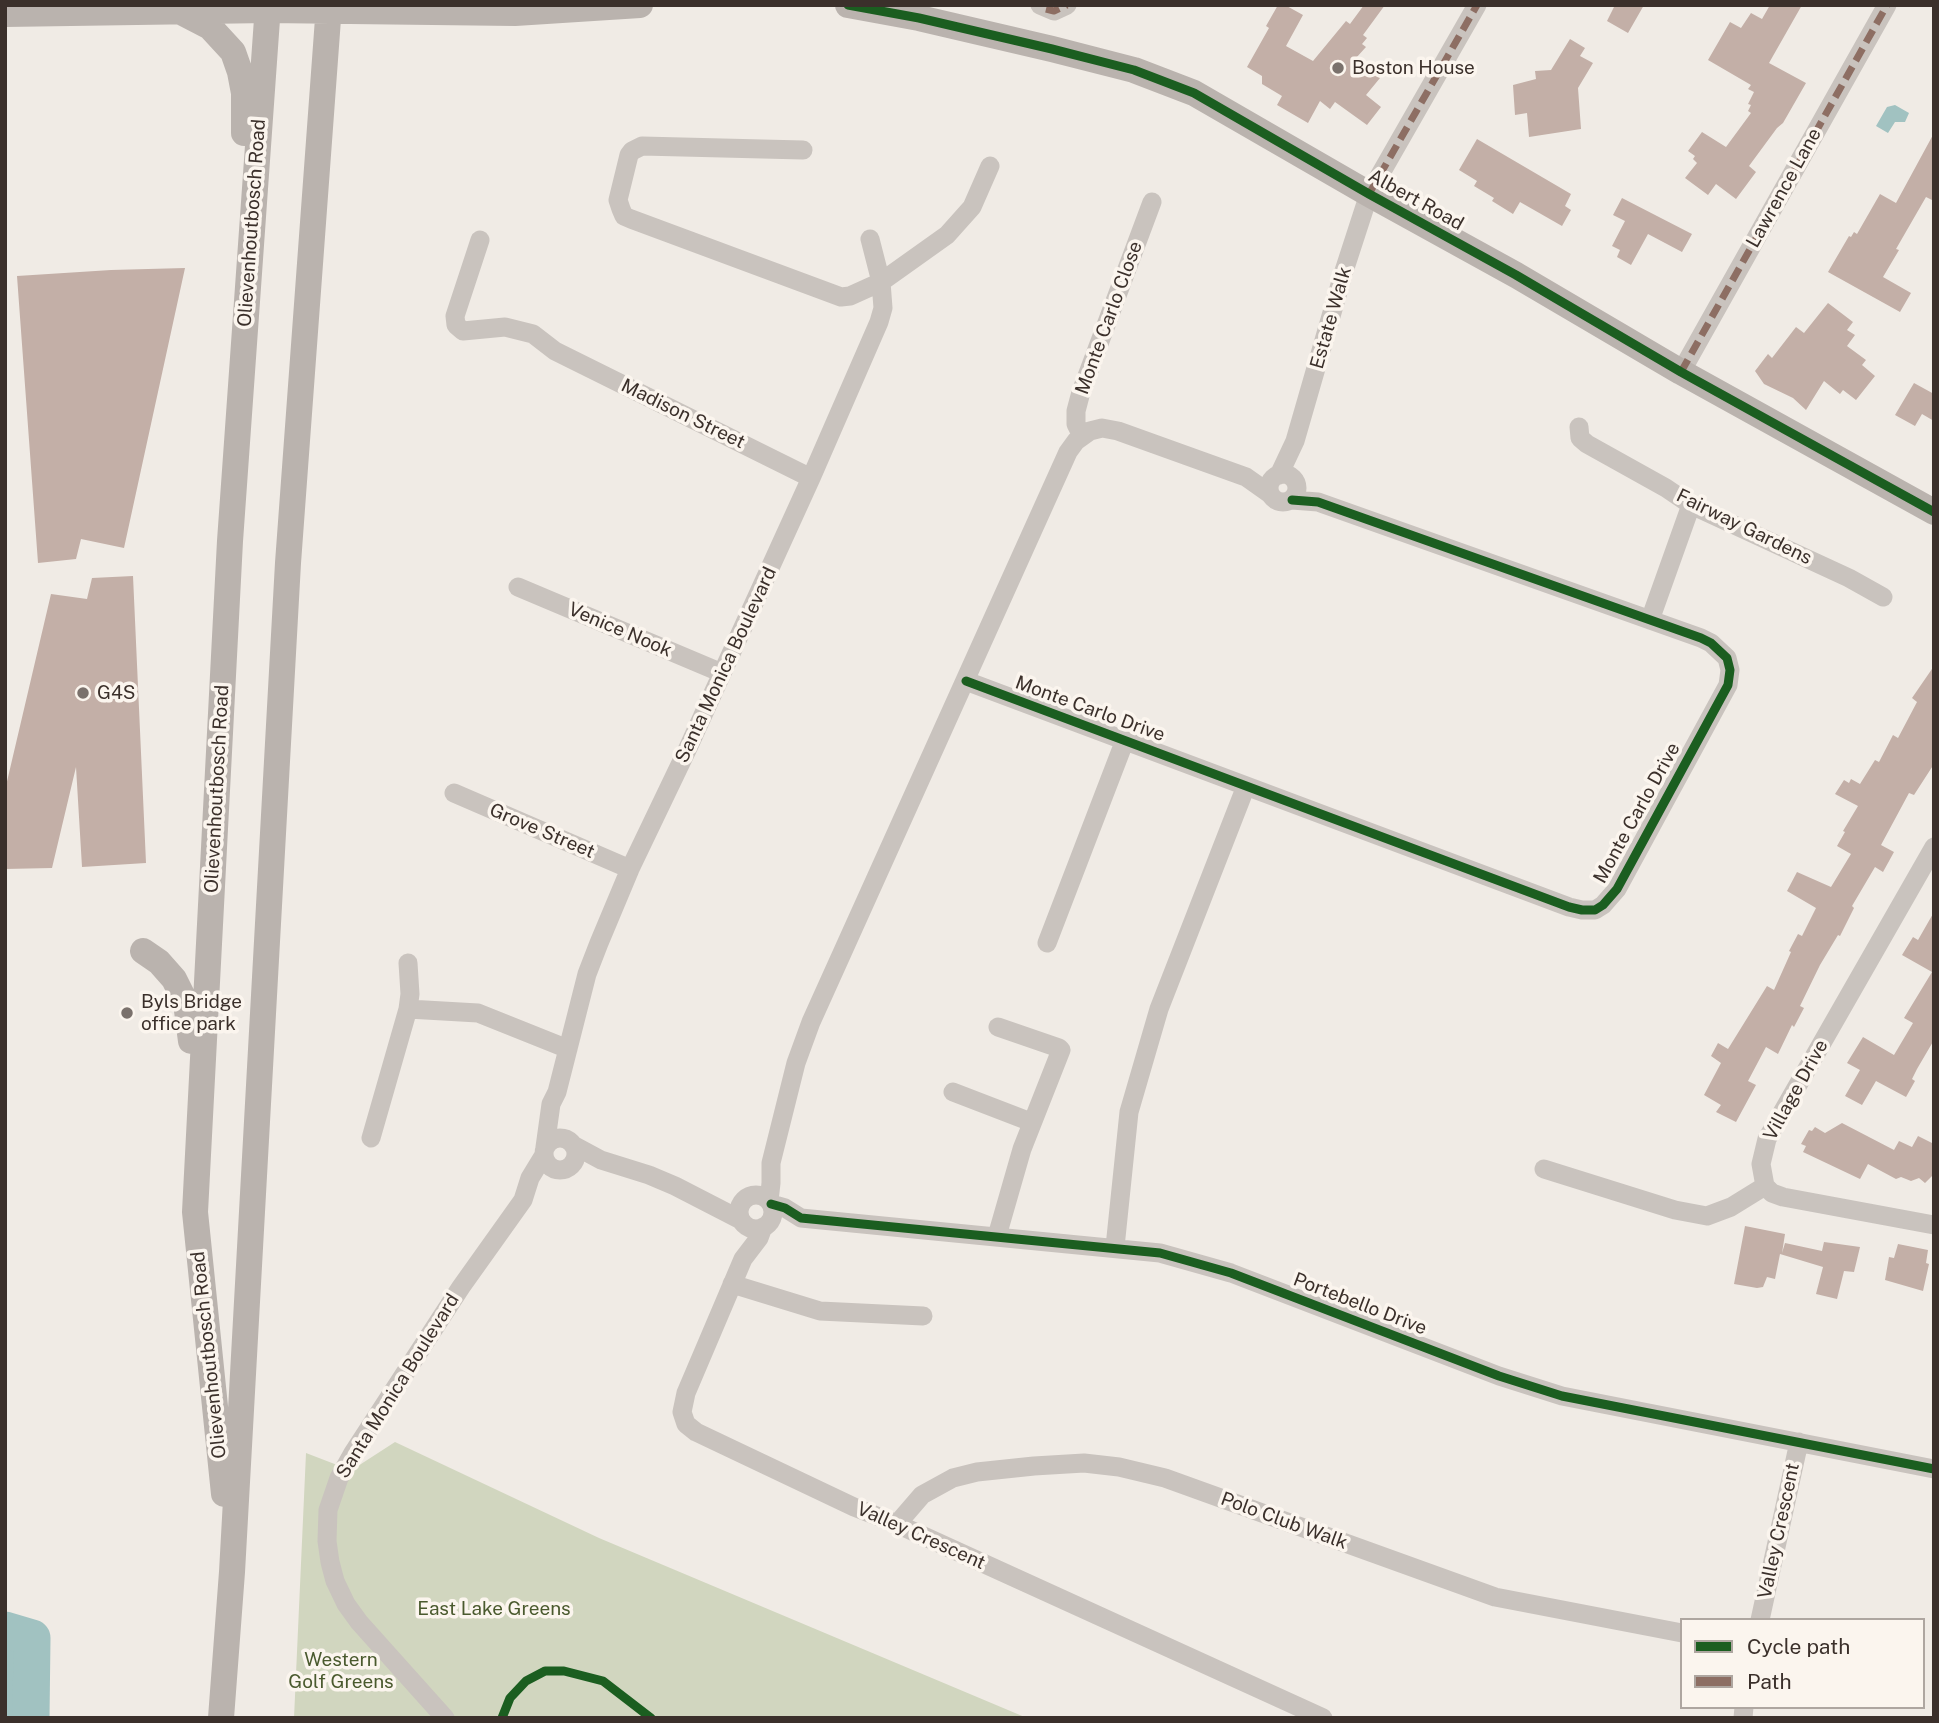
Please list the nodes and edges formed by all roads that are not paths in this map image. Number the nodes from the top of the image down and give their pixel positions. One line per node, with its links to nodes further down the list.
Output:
1 (640, 5): 8 (main road)
2 (848, 5): 13 (main road, Albert Road)
3 (1067, 5): 6 (street)
4 (1477, 5): 13 (street, Estate Walk)
5 (1887, 5): 19 (street, Lawrence Lane)
6 (1043, 7)
7 (268, 8): 8 (main road); 9 (main road); 18 (main road, Olievenhoutbosch Road)
8 (329, 9): 68 (main road, Olievenhoutbosch Road)
9 (180, 12): 10 (main road); 18 (main road)
10 (10, 16)
11 (803, 150): 17 (street)
12 (990, 166): 17 (street)
13 (1369, 194): 19 (main road, Albert Road); 23 (street, Estate Walk)
14 (1152, 202): 21 (street, Monte Carlo Close)
15 (870, 239): 17 (street, Santa Monica Boulevard)
16 (480, 240): 22 (street, Madison Street)
17 (881, 282): 22 (street, Santa Monica Boulevard)
18 (246, 303): 44 (main road, Olievenhoutbosch Road)
19 (1681, 372): 25 (main road, Albert Road)
20 (1579, 427): 24 (street, Fairway Gardens)
21 (1082, 436): 23 (street); 30 (street)
22 (811, 478): 29 (street, Santa Monica Boulevard)
23 (1285, 485): 28 (street, Monte Carlo Drive)
24 (1691, 505): 27 (street, Fairway Gardens); 28 (street)
25 (1934, 512)
26 (517, 587): 29 (street, Venice Nook)
27 (1883, 597)
28 (1650, 620): 32 (street, Monte Carlo Drive)
29 (722, 673): 35 (street, Santa Monica Boulevard)
30 (966, 681): 31 (street, Monte Carlo Drive); 55 (street)
31 (1125, 740): 32 (street, Monte Carlo Drive); 36 (street)
32 (1246, 786): 61 (street)
33 (454, 793): 35 (street, Grove Street)
34 (1934, 847): 52 (street, Village Drive)
35 (630, 869): 41 (street, Santa Monica Boulevard)
36 (1047, 943)
37 (143, 951): 44 (main road)
38 (408, 962): 39 (street)
39 (408, 1009): 41 (street); 46 (street)
40 (998, 1027): 45 (street)
41 (568, 1049): 42 (street, Santa Monica Boulevard)
42 (557, 1092): 47 (street, Santa Monica Boulevard); 48 (street, Santa Monica Boulevard)
43 (953, 1092): 45 (street)
44 (200, 1102): 68 (main road, Olievenhoutbosch Road)
45 (1031, 1122): 60 (street)
46 (371, 1138)
47 (573, 1143): 48 (street); 49 (street, Portebello Drive); 50 (street)
48 (545, 1151): 50 (street); 54 (street, Santa Monica Boulevard)
49 (601, 1160): 50 (street, Portebello Drive); 53 (street, Portebello Drive)
50 (566, 1168): 54 (street, Santa Monica Boulevard)
51 (1544, 1169): 52 (street)
52 (1765, 1186): 58 (street)
53 (700, 1198): 55 (street, Portebello Drive); 57 (street, Portebello Drive)
54 (523, 1200): 72 (street, Santa Monica Boulevard)
55 (760, 1200): 56 (street, Portebello Drive); 57 (street); 59 (street)
56 (802, 1218): 59 (street, Portebello Drive); 60 (street, Portebello Drive)
57 (742, 1221): 59 (street); 62 (street, Valley Crescent)
58 (1934, 1225)
59 (764, 1226): 62 (street, Valley Crescent)
60 (997, 1236): 61 (street, Portebello Drive)
61 (1115, 1247): 65 (street, Portebello Drive)
62 (743, 1259): 63 (street, Valley Crescent)
63 (732, 1284): 64 (street); 67 (street, Valley Crescent)
64 (923, 1316)
65 (1799, 1442): 66 (street, Portebello Drive); 69 (street, Valley Crescent)
66 (1934, 1469)
67 (897, 1524): 70 (street, Polo Club Walk); 73 (street, Valley Crescent)
68 (232, 1572): 71 (main road, Olievenhoutbosch Road)
69 (1760, 1618)
70 (1680, 1633)
71 (221, 1718)
72 (445, 1718)
73 (1323, 1718)

